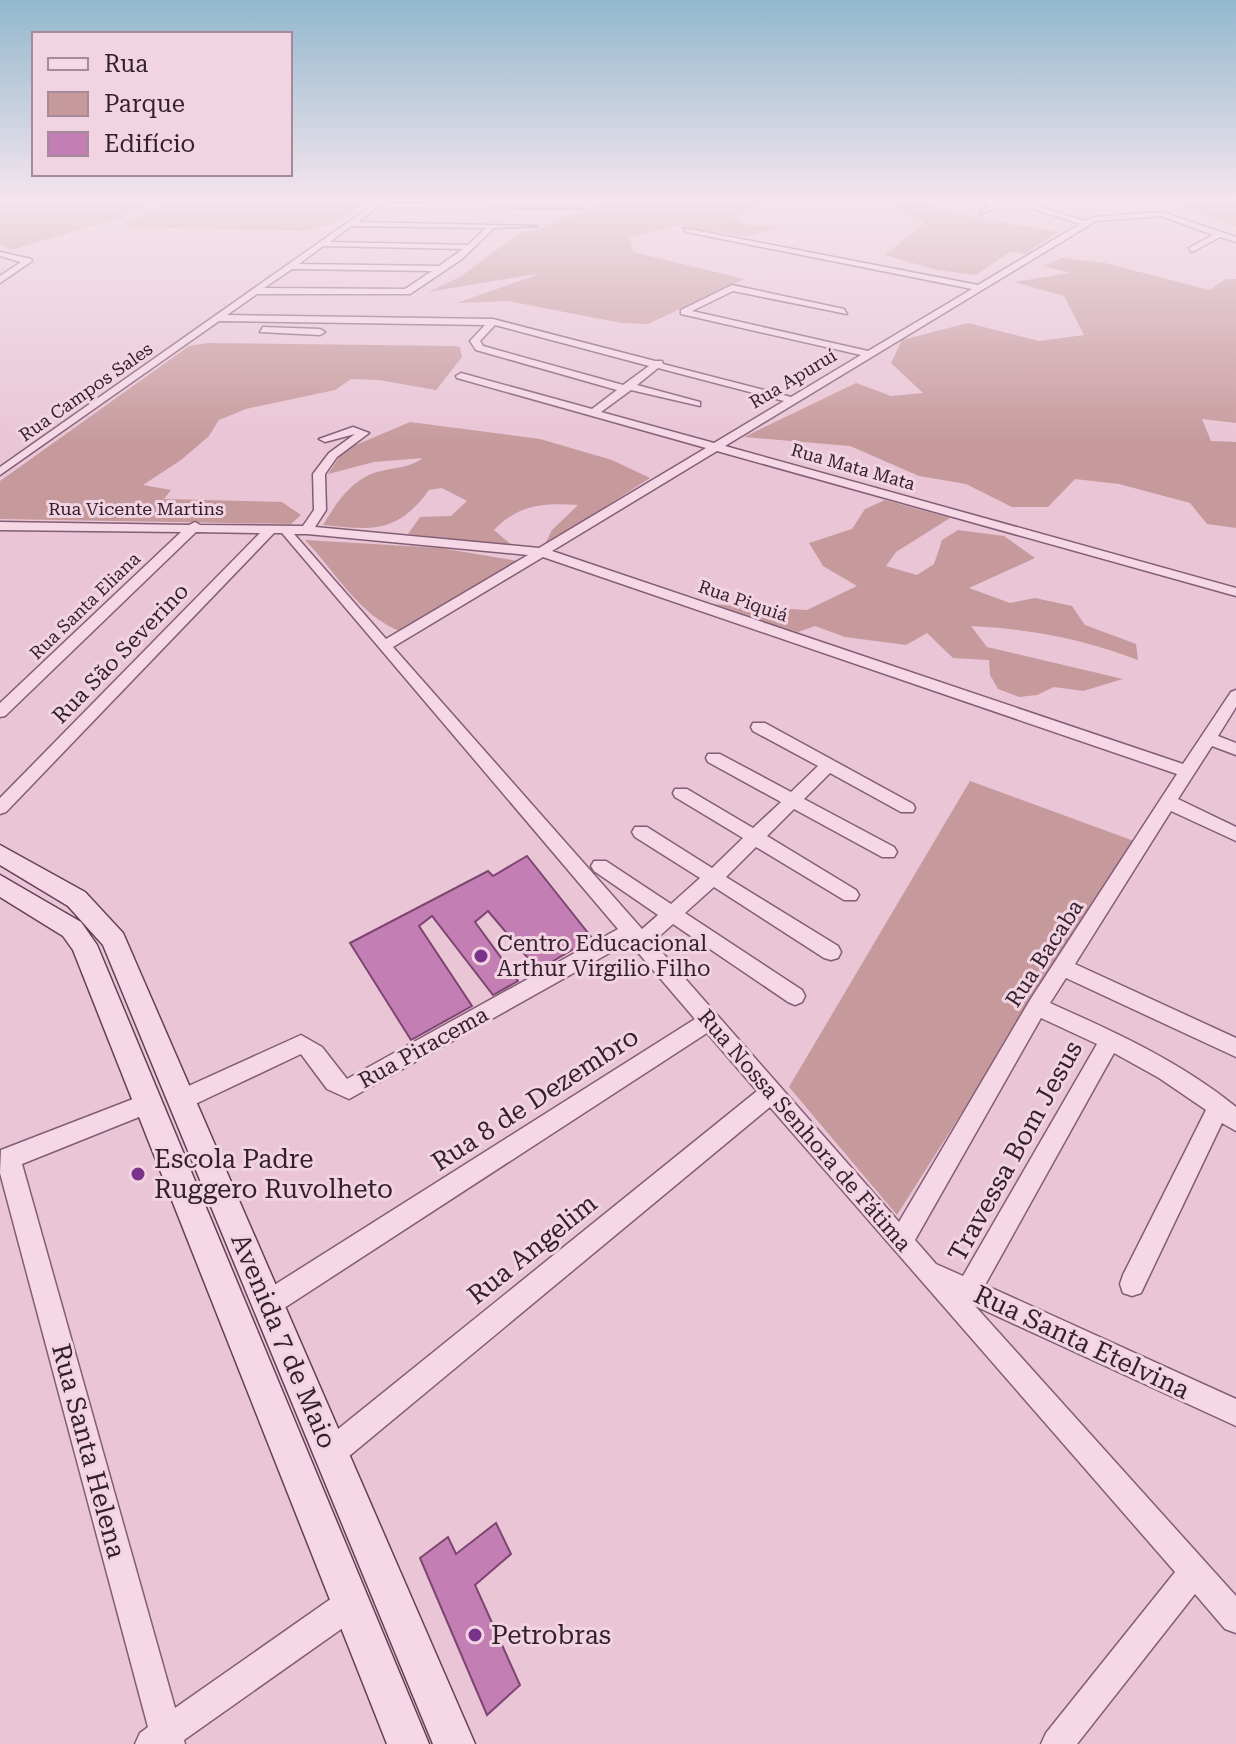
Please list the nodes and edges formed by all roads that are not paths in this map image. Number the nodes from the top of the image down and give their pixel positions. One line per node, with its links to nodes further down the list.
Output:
1 (270, 280): 6 (street, Rua Campos Sales)
2 (425, 280): 6 (street)
3 (942, 280): 5 (street)
4 (993, 280): 5 (street, Rua Apuruí)
5 (981, 288): 12 (street, Rua Apuruí)
6 (256, 291): 8 (street, Rua Campos Sales)
7 (844, 312): 12 (street)
8 (219, 318): 9 (street); 10 (street, Rua Campos Sales)
9 (493, 322): 13 (street); 15 (street)
10 (204, 328): 11 (street); 21 (street, Rua Campos Sales)
11 (320, 332)
12 (868, 354): 16 (street, Rua Apuruí)
13 (659, 363): 15 (street); 16 (street)
14 (461, 376): 18 (street, Rua Mata Mata)
15 (627, 388): 17 (street); 18 (street)
16 (791, 400): 20 (street, Rua Apuruí)
17 (696, 404)
18 (592, 414): 20 (street, Rua Mata Mata)
19 (325, 439): 24 (street)
20 (718, 448): 25 (street, Rua Apuruí); 26 (street, Rua Mata Mata)
21 (0, 472)
22 (0, 526): 23 (street, Rua Vicente Martins)
23 (195, 526): 24 (street, Rua Vicente Martins); 29 (street, Rua Santa Eliana)
24 (289, 529): 25 (street, Rua Piquiá); 27 (street, Rua Nossa Senhora de Fátima); 39 (street, Rua São Severino)
25 (542, 552): 27 (street, Rua Apuruí); 35 (street, Rua Piquiá)
26 (1236, 592)
27 (385, 646): 51 (street, Rua Nossa Senhora de Fátima)
28 (1236, 695): 31 (street, Rua Bacaba)
29 (0, 712)
30 (759, 727): 34 (street)
31 (1208, 738): 32 (street); 35 (street, Rua Bacaba)
32 (1236, 749)
33 (714, 758): 37 (street)
34 (828, 766): 37 (street); 40 (street)
35 (1188, 772): 38 (street, Rua Bacaba)
36 (681, 793): 43 (street)
37 (792, 801): 43 (street); 44 (street)
38 (1168, 802): 42 (street); 53 (street, Rua Bacaba)
39 (0, 808)
40 (907, 808)
41 (641, 832): 47 (street)
42 (1236, 834)
43 (755, 837): 47 (street); 49 (street)
44 (888, 852)
45 (0, 854): 60 (main road, Avenida 7 de Maio)
46 (600, 866): 50 (street)
47 (714, 877): 50 (street); 52 (street)
48 (0, 885): 61 (main road, Avenida 7 de Maio)
49 (850, 895)
50 (672, 915): 51 (street); 54 (street)
51 (637, 935): 56 (street, Rua Nossa Senhora de Fátima); 60 (street, Rua Piracema)
52 (831, 952)
53 (1064, 968): 55 (street, Rua Bacaba); 58 (street)
54 (795, 996)
55 (1037, 1006): 57 (street); 64 (street, Rua Bacaba)
56 (710, 1020): 59 (street, Rua Nossa Senhora de Fátima); 68 (street, Rua 8 de Dezembro)
57 (1110, 1040): 62 (street); 67 (street, Travessa Bom Jesus)
58 (1236, 1048)
59 (771, 1093): 64 (street, Rua Nossa Senhora de Fátima); 70 (street, Rua Angelim)
60 (181, 1100): 68 (main road, Avenida 7 de Maio)
61 (146, 1104): 63 (street); 72 (main road, Avenida 7 de Maio)
62 (1228, 1113): 66 (street)
63 (5, 1160): 74 (street, Rua Santa Helena)
64 (901, 1241): 65 (street, Rua Nossa Senhora de Fátima)
65 (928, 1273): 67 (street, Rua Santa Etelvina); 71 (street, Rua Nossa Senhora de Fátima)
66 (1132, 1284)
67 (969, 1289): 69 (street, Rua Santa Etelvina)
68 (269, 1303): 70 (main road, Avenida 7 de Maio)
69 (1236, 1413)
70 (332, 1452): 76 (main road, Avenida 7 de Maio)
71 (1195, 1571): 73 (street, Rua Nossa Senhora de Fátima); 77 (street)
72 (353, 1602): 74 (street); 75 (main road, Avenida 7 de Maio)
73 (1235, 1612)
74 (162, 1741)
75 (408, 1744)
76 (454, 1744)
77 (1057, 1744)

